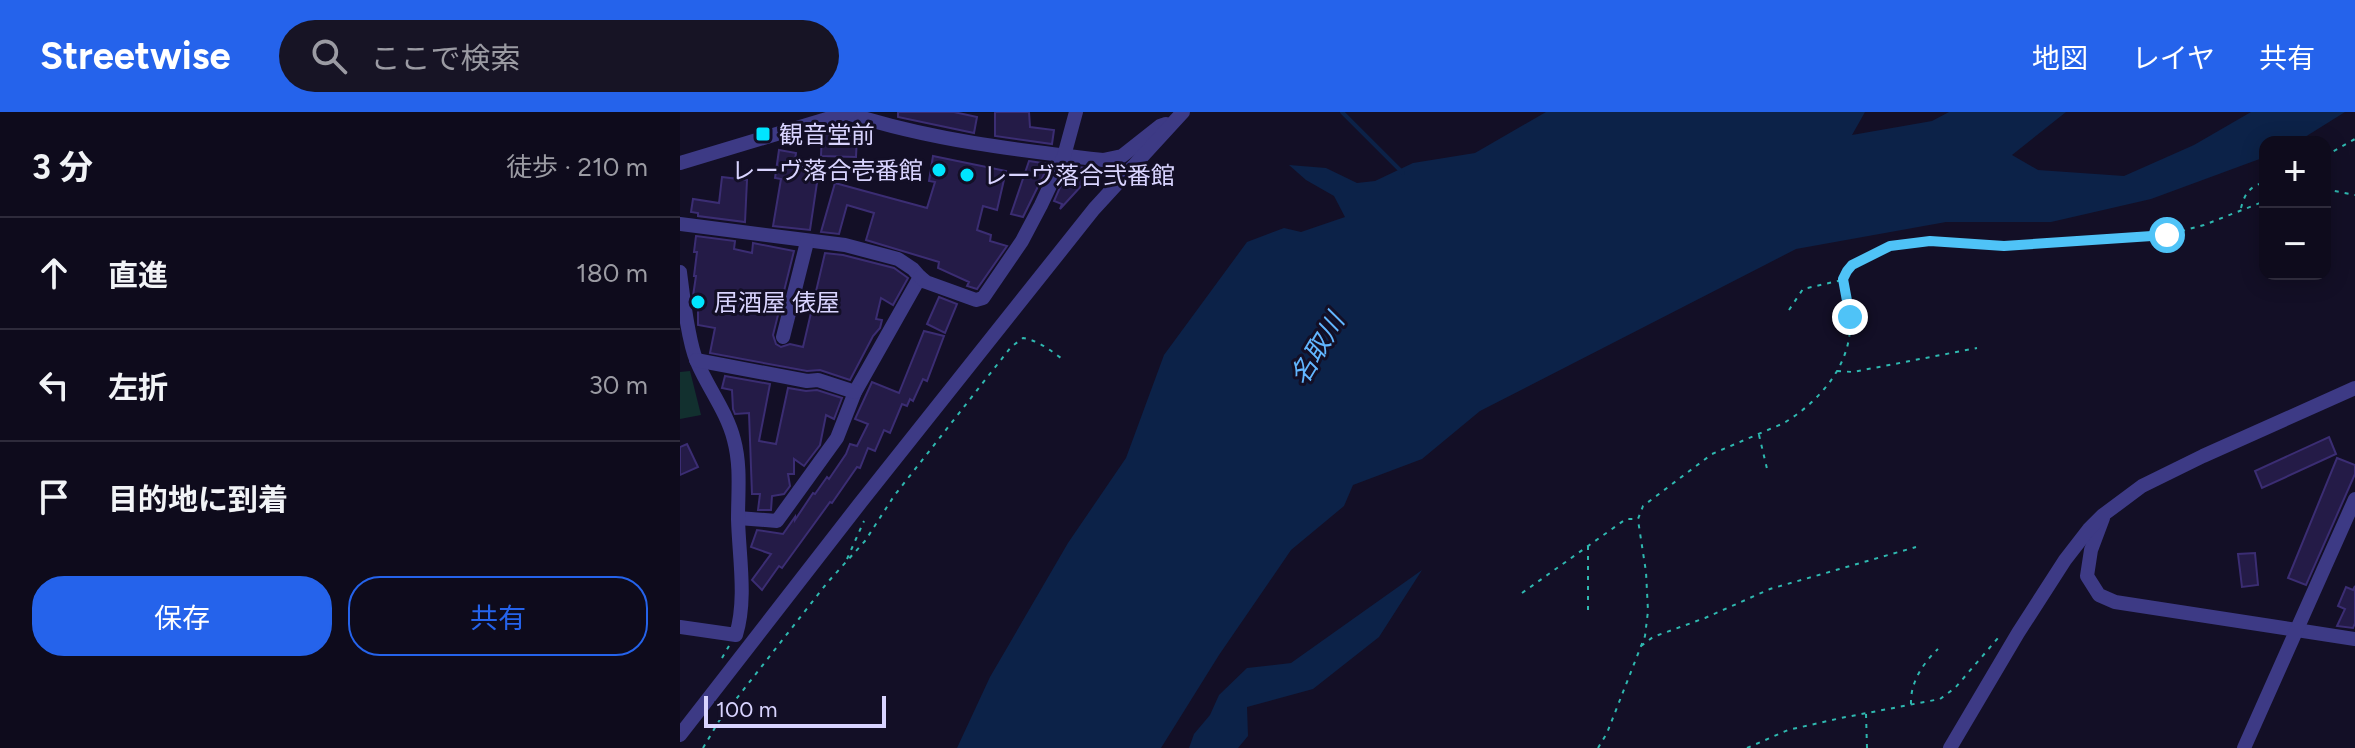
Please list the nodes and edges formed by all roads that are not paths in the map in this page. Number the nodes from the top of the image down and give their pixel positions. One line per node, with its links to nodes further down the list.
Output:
1 (848, 112): 4 (street); 5 (street)
2 (1076, 112): 4 (street)
3 (1179, 117): 4 (street); 20 (street)
4 (1064, 156): 9 (street)
5 (680, 163)
6 (680, 224): 7 (street)
7 (807, 242): 9 (street); 10 (street)
8 (680, 272): 11 (street)
9 (920, 277): 13 (street)
10 (783, 337)
11 (696, 360): 13 (street); 16 (street)
12 (2355, 388): 15 (street)
13 (855, 392): 16 (street)
14 (2355, 499): 18 (street)
15 (2103, 515): 18 (street); 21 (street)
16 (738, 518): 17 (street)
17 (680, 627)
18 (2298, 630): 19 (street); 22 (street)
19 (2355, 639)
20 (680, 735)
21 (1950, 748)
22 (2244, 748)

